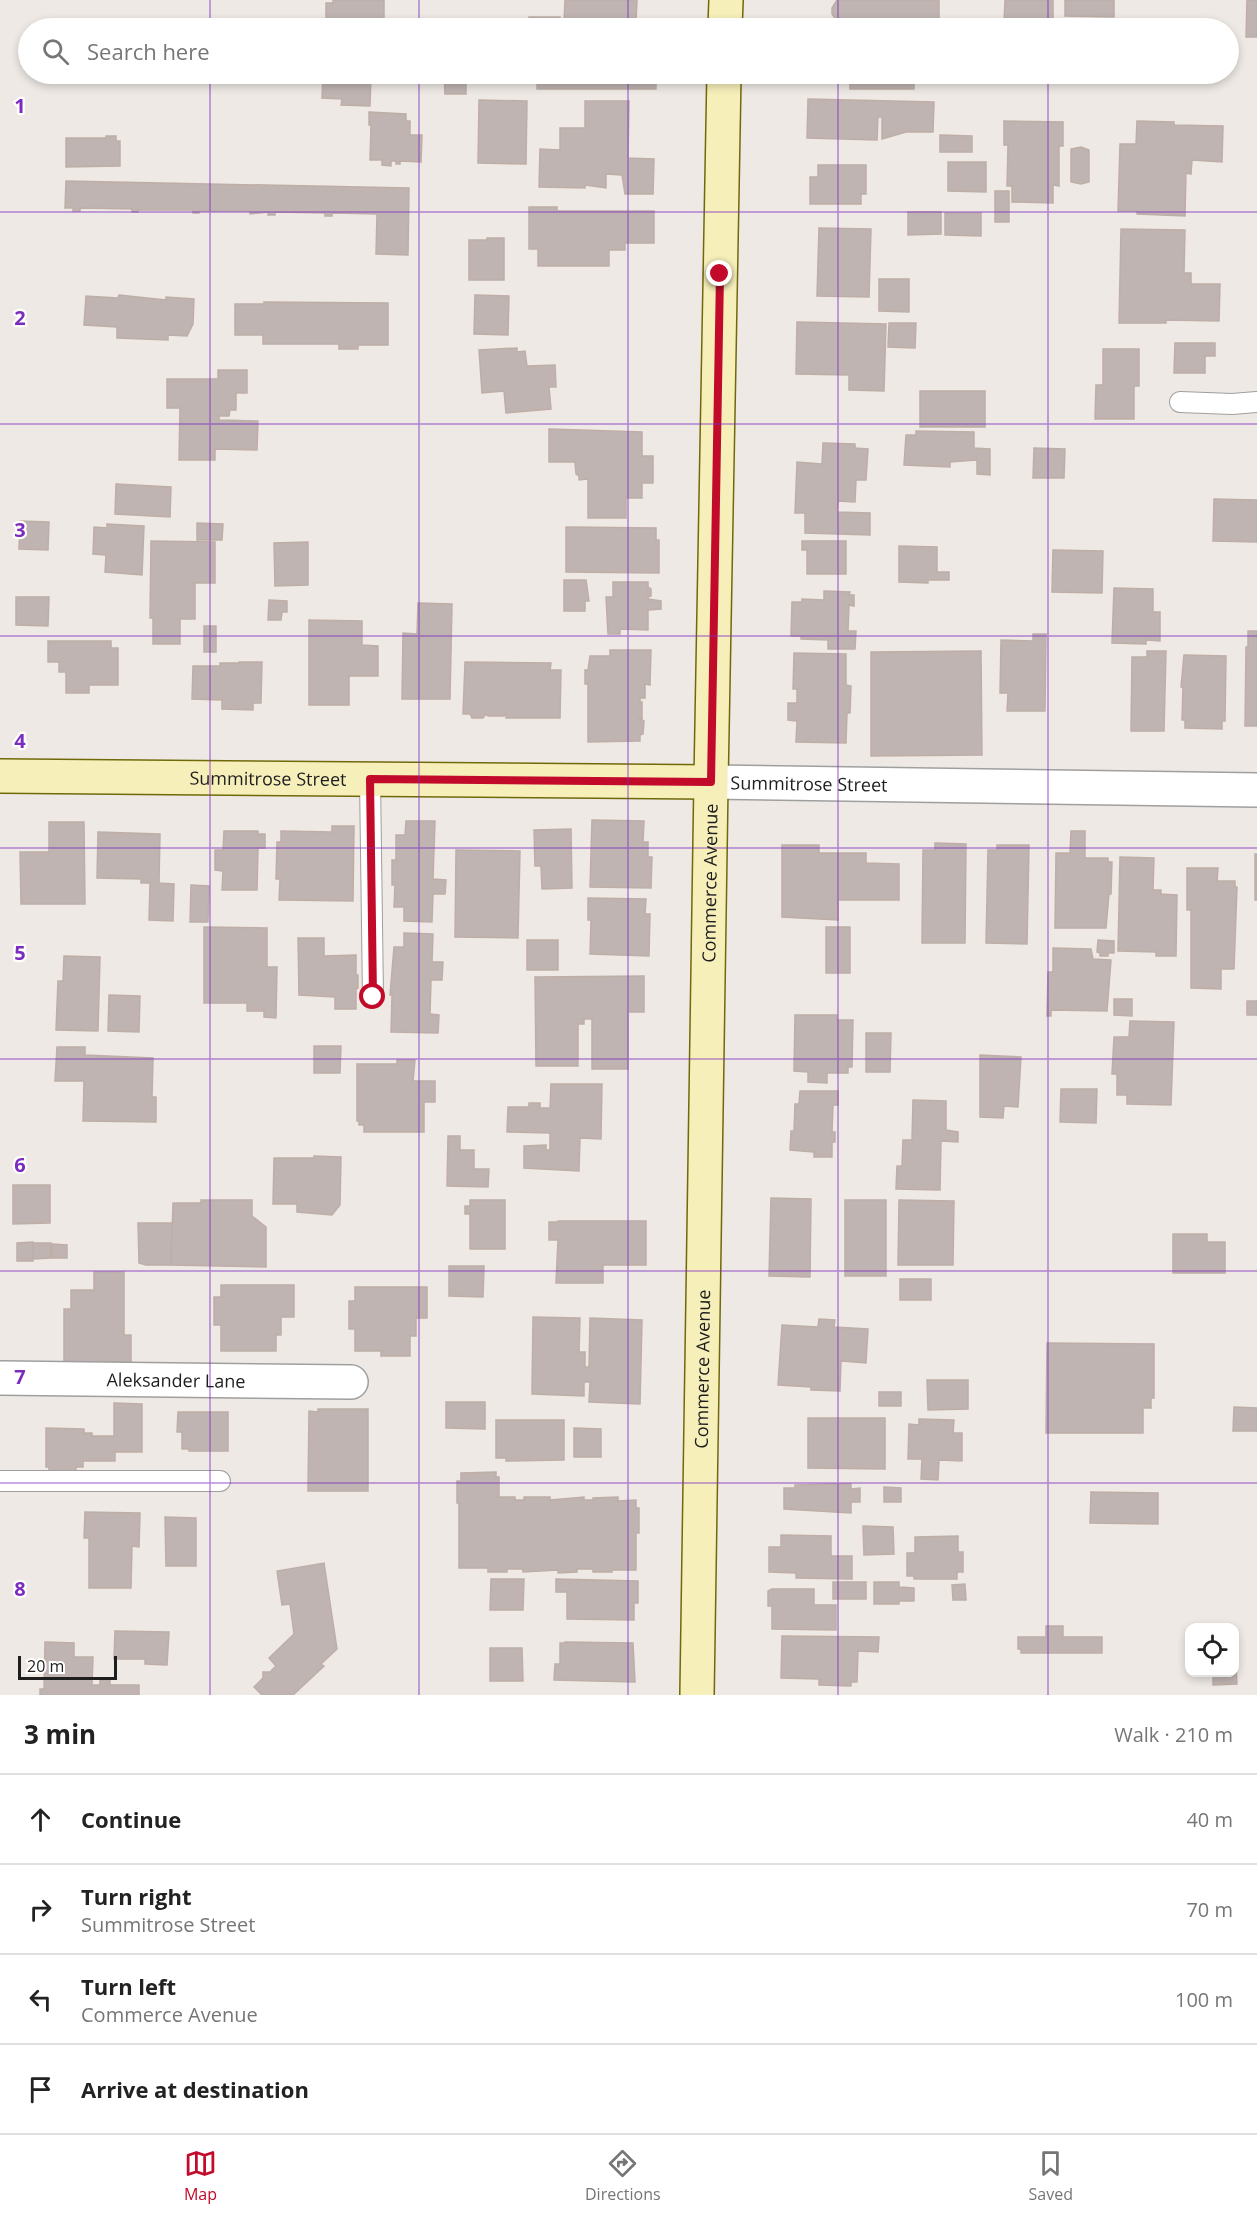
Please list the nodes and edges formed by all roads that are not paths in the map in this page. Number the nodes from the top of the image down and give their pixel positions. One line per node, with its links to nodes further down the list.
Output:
1 (726, 0): 2 (street)
2 (725, 18)
3 (724, 84): 8 (street, Commerce Avenue)
4 (1180, 402): 5 (lane)
5 (1257, 402)
6 (0, 776): 7 (street, Summitrose Street)
7 (370, 779): 8 (street, Summitrose Street); 10 (lane)
8 (711, 782): 9 (street, Summitrose Street); 15 (street, Commerce Avenue)
9 (1257, 790)
10 (373, 997)
11 (0, 1378): 12 (street, Aleksander Lane)
12 (351, 1382)
13 (0, 1481): 14 (lane)
14 (220, 1481)
15 (697, 1695)

